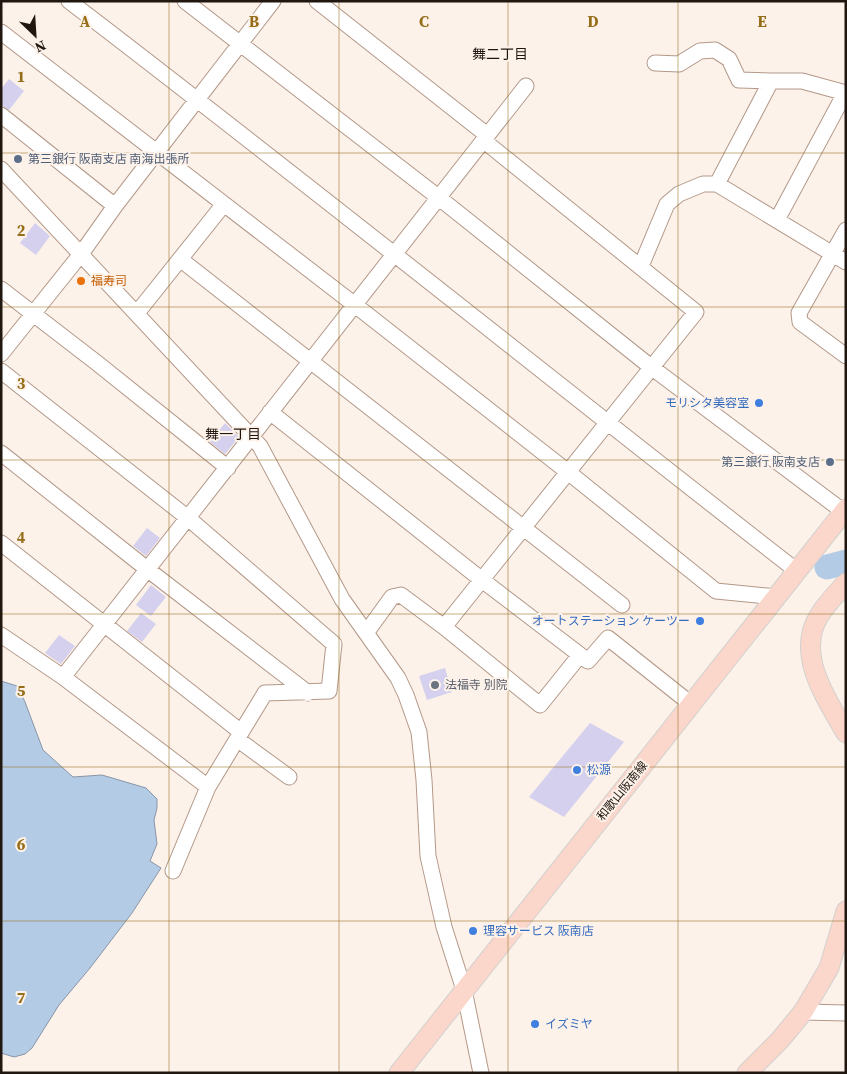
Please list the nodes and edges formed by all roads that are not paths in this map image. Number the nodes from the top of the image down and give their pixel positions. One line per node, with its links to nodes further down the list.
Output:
1 (69, 1): 11 (street)
2 (184, 1): 6 (street)
3 (273, 1): 6 (street)
4 (317, 1): 13 (street)
5 (1, 32): 14 (street)
6 (239, 44): 11 (street); 17 (street)
7 (655, 63): 8 (street)
8 (771, 81): 10 (street); 16 (street)
9 (526, 86): 13 (street)
10 (846, 93): 20 (street)
11 (198, 99): 14 (street); 23 (street)
12 (1, 115): 19 (street)
13 (485, 137): 17 (street); 27 (street)
14 (157, 153): 18 (street); 19 (street)
15 (1, 169): 22 (street)
16 (717, 184): 20 (street); 27 (street)
17 (438, 197): 23 (street); 35 (street)
18 (224, 204): 25 (street); 29 (street)
19 (115, 206): 22 (street)
20 (777, 220): 24 (street)
21 (846, 230): 24 (street)
22 (81, 254): 30 (street); 31 (street)
23 (394, 254): 29 (street); 38 (street)
24 (832, 254): 26 (street); 33 (street)
25 (180, 259): 30 (street); 34 (street)
26 (846, 262)
27 (641, 266): 35 (street)
28 (1, 290): 31 (street)
29 (355, 305): 34 (street); 42 (street)
30 (137, 313): 39 (street)
31 (32, 314): 32 (street); 41 (street)
32 (1, 354)
33 (846, 356)
34 (311, 361): 37 (street); 45 (street)
35 (651, 367): 38 (street); 43 (street)
36 (1, 371): 44 (street)
37 (270, 412): 39 (street); 49 (street)
38 (606, 423): 42 (street); 48 (street)
39 (252, 436): 41 (street); 55 (street)
40 (1, 453): 47 (street)
41 (228, 468): 44 (street)
42 (568, 472): 45 (street); 51 (street)
43 (845, 511): 48 (main road, 和歌山阪南線)
44 (188, 518): 47 (street); 59 (street)
45 (523, 528): 49 (street); 52 (street)
46 (1, 543): 53 (street)
47 (147, 569): 53 (street); 59 (street)
48 (797, 571): 51 (main road, 和歌山阪南線)
49 (482, 580): 54 (street); 57 (street)
50 (846, 583): 61 (main road)
51 (777, 596): 60 (main road, 和歌山阪南線)
52 (622, 605)
53 (105, 623): 58 (street); 62 (street)
54 (444, 627): 55 (street); 57 (street)
55 (366, 632): 67 (street)
56 (1, 635): 58 (street)
57 (580, 655): 60 (street)
58 (63, 677): 64 (street)
59 (308, 693): 62 (street)
60 (691, 704): 67 (main road, 和歌山阪南線)
61 (846, 733)
62 (239, 736): 63 (street); 64 (street)
63 (289, 777)
64 (208, 787): 65 (street)
65 (173, 871)
66 (846, 911): 68 (main road)
67 (464, 990): 70 (main road, 和歌山阪南線); 71 (street)
68 (802, 1012): 69 (street); 72 (main road)
69 (846, 1013)
70 (399, 1073)
71 (481, 1073)
72 (747, 1073)

